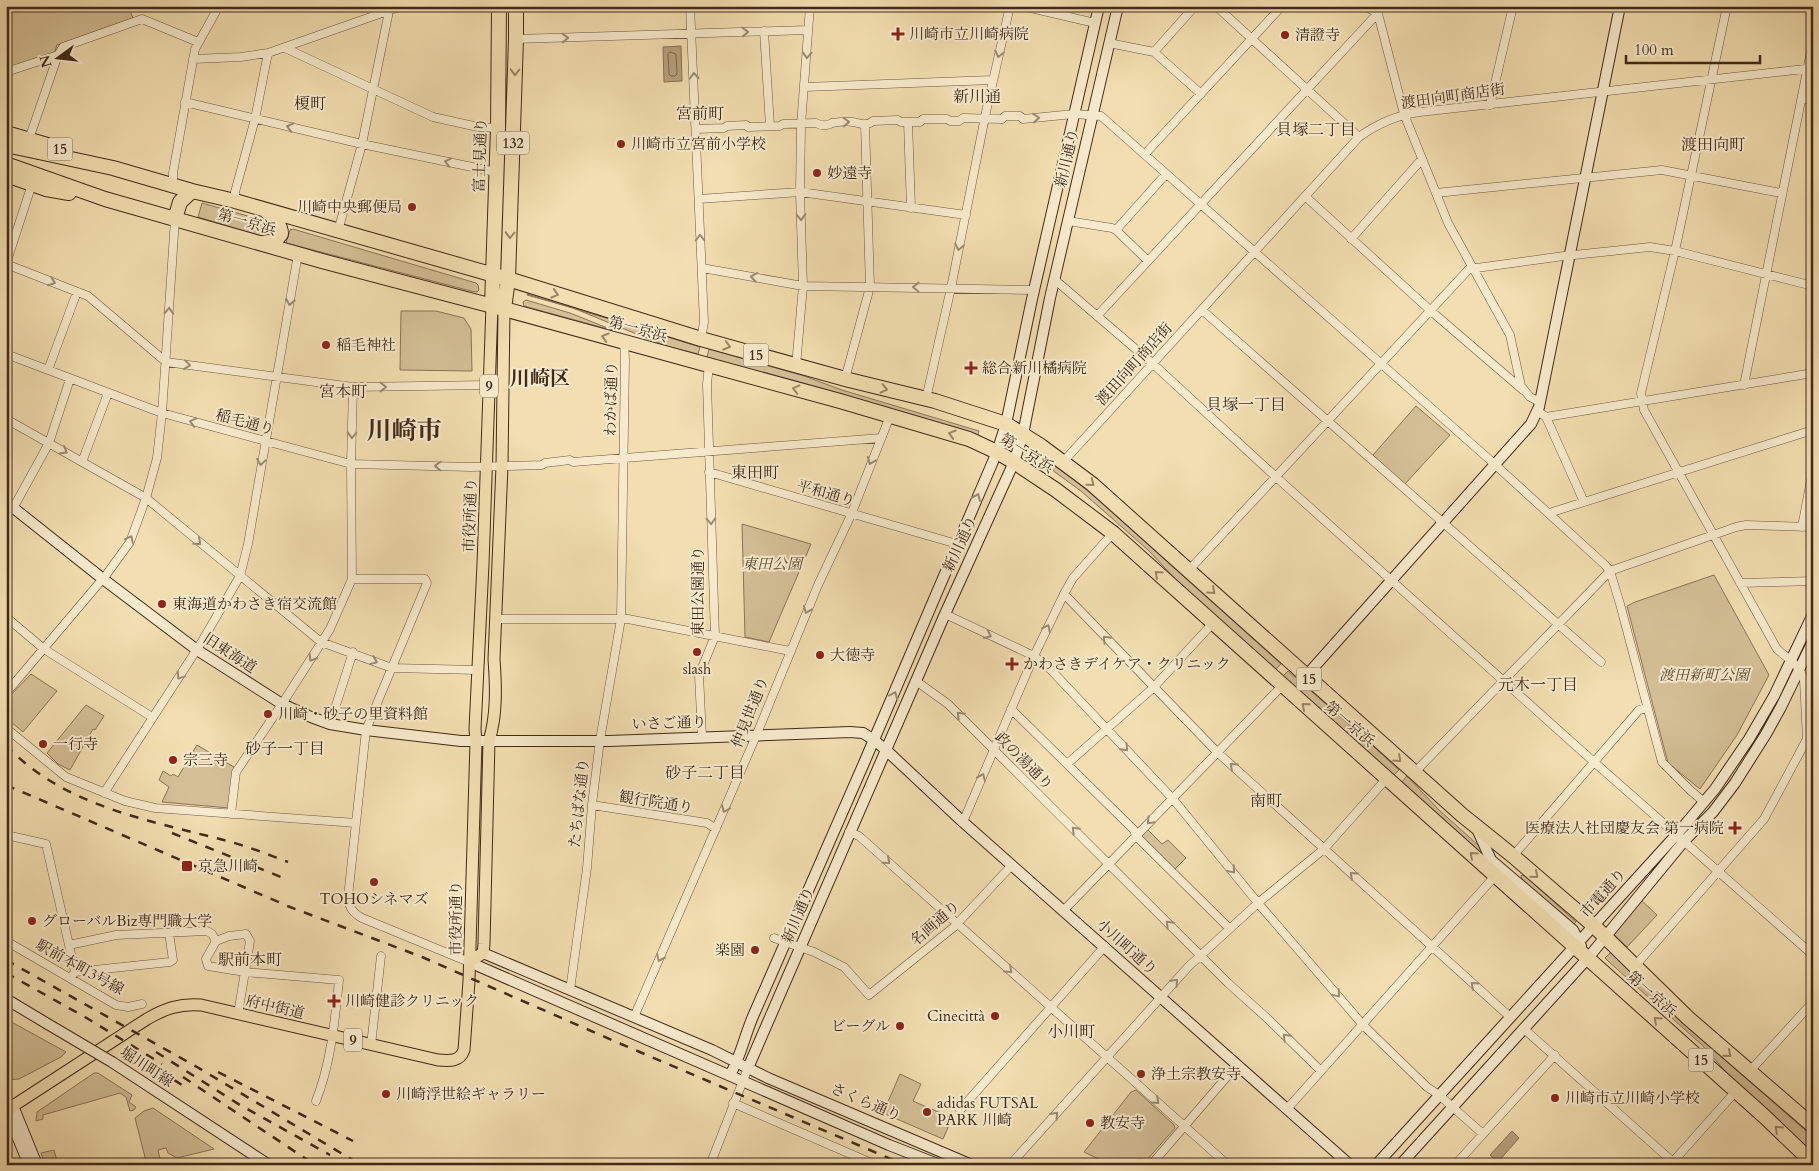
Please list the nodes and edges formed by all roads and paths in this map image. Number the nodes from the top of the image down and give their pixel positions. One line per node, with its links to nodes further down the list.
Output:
1 (219, 6): 28 (street)
2 (402, 6): 18 (street)
3 (500, 6): 57 (highway, 富士見通り / 132)
4 (516, 6): 25 (highway, 132)
5 (690, 6): 24 (street)
6 (810, 6): 22 (street)
7 (1010, 6): 38 (street, one-way to 38)
8 (1022, 6): 20 (street)
9 (1098, 6): 20 (street, 新川通り)
10 (1118, 6): 21 (street, 新川通り)
11 (1196, 6): 31 (street)
12 (1216, 6): 26 (street)
13 (1282, 6): 26 (street)
14 (1364, 6): 19 (street)
15 (1512, 6): 47 (street)
16 (1620, 6): 42 (street)
17 (1727, 6): 37 (street)
18 (388, 9): 30 (street); 40 (street)
19 (1377, 10): 41 (street); 50 (street)
20 (1095, 23): 21 (street); 48 (street, 新川通り)
21 (1113, 28): 29 (street, 新川通り)
22 (808, 30): 23 (street); 39 (street, one-way to 39)
23 (764, 31): 24 (street, one-way to 23); 56 (street)
24 (692, 34): 25 (street, one-way to 24); 58 (street, one-way to 24)
25 (516, 39): 105 (highway, 132, one-way to 105)
26 (1253, 39): 41 (street); 43 (street)
27 (1813, 41): 35 (street)
28 (198, 42): 33 (street); 34 (street)
29 (1109, 43): 31 (street); 49 (street, 新川通り)
30 (285, 48): 32 (street); 40 (street)
31 (1154, 52): 43 (street)
32 (268, 53): 34 (street); 52 (street)
33 (58, 55): 36 (street); 61 (street)
34 (193, 58): 46 (street)
35 (1810, 68): 37 (street, 渡田向町商店街); 44 (street)
36 (6, 72)
37 (1712, 78): 42 (street, 渡田向町商店街); 71 (street)
38 (993, 80): 39 (street); 51 (street)
39 (805, 87): 55 (street)
40 (372, 89): 57 (street); 62 (street)
41 (1308, 89): 60 (street); 84 (street)
42 (1604, 92): 47 (street, 渡田向町商店街); 72 (street)
43 (1201, 94): 64 (street)
44 (1802, 98): 45 (street); 77 (street)
45 (1813, 100)
46 (185, 102): 52 (street); 74 (street)
47 (1490, 104): 50 (street, 渡田向町商店街)
48 (1074, 114): 49 (street); 51 (street, one-way to 48); 111 (street, 新川通り)
49 (1092, 114): 64 (street); 90 (street, 新川通り)
50 (1404, 114): 60 (street, 渡田向町商店街); 65 (street)
51 (985, 118): 53 (street); 88 (street)
52 (255, 119): 62 (street, one-way to 52); 83 (street)
53 (908, 122): 54 (street); 85 (street)
54 (865, 124): 55 (street, one-way to 54); 82 (street)
55 (801, 125): 56 (street); 76 (street)
56 (770, 126): 58 (street)
57 (498, 128): 68 (highway, 富士見通り / 132)
58 (696, 129): 81 (street)
59 (6, 133): 61 (highway, 15)
60 (1359, 137): 79 (street, 渡田向町商店街)
61 (29, 139): 67 (highway, 15)
62 (362, 144): 68 (street, one-way to 62); 92 (street)
63 (6, 145): 67 (highway, 第一京浜 / 15)
64 (1145, 154): 69 (street)
65 (1422, 159): 78 (street); 93 (street)
66 (6, 164): 80 (highway, 第一京浜 / 15)
67 (113, 168): 74 (highway, 第一京浜 / 15)
68 (496, 172): 104 (highway, 富士見通り / 132)
69 (1166, 174): 84 (street); 91 (street)
70 (6, 175): 73 (highway)
71 (1692, 175): 72 (street); 77 (street); 96 (street)
72 (1586, 177): 78 (street); 98 (street)
73 (32, 184): 80 (highway); 100 (street)
74 (173, 186): 75 (highway, 第一京浜 / 15); 87 (highway)
75 (192, 191): 83 (highway, 第一京浜 / 15); 89 (highway)
76 (800, 192): 81 (street); 82 (street); 107 (street, one-way to 107)
77 (1782, 193): 103 (street)
78 (1436, 194): 101 (street)
79 (1306, 197): 93 (street); 95 (street, 渡田向町商店街)
80 (104, 199): 87 (highway, 第一京浜 / 15)
81 (699, 199): 102 (street, one-way to 81)
82 (866, 201): 85 (street); 109 (street)
83 (235, 202): 86 (highway, 第一京浜 / 15)
84 (1201, 204): 95 (street); 99 (street)
85 (912, 208): 88 (street)
86 (266, 210): 92 (highway, 第一京浜 / 15); 94 (highway)
87 (162, 215): 89 (highway, 第一京浜 / 15)
88 (966, 215): 110 (street, one-way to 110)
89 (175, 219): 94 (highway, 第一京浜 / 15); 120 (street, one-way to 89)
90 (1068, 221): 91 (street); 106 (street, 新川通り)
91 (1116, 230): 99 (street)
92 (338, 231): 104 (highway, 第一京浜 / 15)
93 (1351, 239): 115 (street)
94 (262, 243): 97 (highway, 第一京浜 / 15)
95 (1255, 252): 114 (street, 渡田向町商店街); 122 (street)
96 (1675, 252): 98 (street); 103 (street); 136 (street)
97 (298, 254): 113 (highway, 第一京浜 / 15); 127 (street, one-way to 127)
98 (1569, 256): 101 (street); 137 (street)
99 (1148, 260): 116 (street)
100 (6, 264): 112 (street, one-way to 112)
101 (1474, 267): 115 (street); 133 (street)
102 (702, 268): 107 (street, one-way to 102); 117 (street)
103 (1766, 274): 108 (street); 131 (street)
104 (492, 275): 105 (highway, 第一京浜 / 15); 113 (highway, 富士見通り / 132)
105 (508, 279): 113 (highway, 132); 117 (highway, 第一京浜 / 15, one-way to 117)
106 (1054, 279): 111 (street); 116 (street); 144 (street, 新川通り)
107 (803, 286): 109 (street); 124 (street)
108 (1813, 286)
109 (870, 287): 110 (street, one-way to 109); 129 (street)
110 (951, 288): 111 (street); 135 (street)
111 (1034, 290): 142 (street, 新川通り)
112 (78, 292): 120 (street); 125 (street)
113 (498, 307): 118 (highway, 第一京浜 / 15, one-way to 113); 130 (main road, 市役所通り / 9); 157 (main road, 市役所通り / 9)
114 (1202, 310): 121 (street, 渡田向町商店街); 141 (street)
115 (1430, 311): 122 (street); 133 (street)
116 (1097, 316): 121 (street)
117 (700, 339): 124 (highway, 第一京浜 / 15, one-way to 124)
118 (624, 342): 123 (highway, 第一京浜 / 15); 150 (street, わかば通り)
119 (6, 354): 125 (street, 稲毛通り)
120 (166, 362): 127 (street, one-way to 127); 138 (street)
121 (1152, 364): 153 (street, 渡田向町商店街); 161 (street)
122 (1381, 364): 141 (street); 155 (street)
123 (709, 365): 139 (highway, 第一京浜 / 15, one-way to 123); 148 (street)
124 (796, 366): 129 (highway, 第一京浜 / 15)
125 (48, 370): 128 (street, 稲毛通り)
126 (1813, 373): 131 (street)
127 (277, 376): 132 (street); 146 (street)
128 (70, 379): 134 (street, 稲毛通り); 147 (street)
129 (845, 379): 135 (highway, 第一京浜 / 15, one-way to 135)
130 (489, 385): 132 (street, one-way to 130); 156 (main road, 市役所通り / 9)
131 (1744, 385): 136 (street)
132 (353, 387): 154 (street, one-way to 154)
133 (1524, 391): 137 (street)
134 (108, 393): 138 (street, 稲毛通り); 151 (street)
135 (926, 399): 142 (highway, 第一京浜 / 15)
136 (1642, 402): 137 (street); 160 (street)
137 (1541, 410): 155 (street); 163 (street)
138 (162, 413): 146 (street, 稲毛通り, one-way to 138); 162 (street)
139 (890, 416): 145 (street, 仲見世通り); 149 (highway, 第一京浜 / 15, one-way to 139)
140 (6, 419): 147 (street)
141 (1328, 421): 161 (street); 167 (street)
142 (1006, 424): 144 (highway, 第一京浜 / 15); 149 (street, 新川通り)
143 (1813, 430): 160 (street)
144 (1023, 434): 152 (street, 新川通り); 153 (highway, 第一京浜 / 15)
145 (882, 438): 148 (street); 166 (street, 仲見世通り, one-way to 166)
146 (265, 441): 154 (street, 稲毛通り); 175 (street, one-way to 175)
147 (49, 443): 151 (street, one-way to 151); 164 (street)
148 (708, 451): 150 (street); 159 (street)
149 (997, 452): 152 (highway, 第一京浜 / 15); 172 (street, 新川通り, one-way to 149)
150 (624, 457): 157 (street); 188 (street, たちばな通り)
151 (82, 462): 162 (street)
152 (1014, 462): 170 (highway, 第一京浜 / 15); 184 (street, 新川通り)
153 (1063, 462): 173 (highway, 第一京浜 / 15, one-way to 173)
154 (351, 464): 156 (street, 稲毛通り, one-way to 154); 177 (street)
155 (1496, 465): 165 (street); 167 (street)
156 (486, 466): 157 (street, 稲毛通り); 179 (main road, 市役所通り / 9)
157 (502, 466): 181 (main road, 市役所通り / 9)
158 (1813, 469): 168 (street)
159 (709, 472): 166 (street, 平和通り); 191 (street, 東田公園通り, one-way to 191)
160 (1679, 472): 163 (street); 171 (street)
161 (1276, 477): 173 (street); 178 (street)
162 (146, 498): 175 (street, one-way to 175); 176 (street, one-way to 162)
163 (1584, 502): 165 (street)
164 (8, 508): 176 (street, 旧東海道)
165 (1549, 513): 174 (street)
166 (851, 514): 172 (street, 平和通り); 196 (street, 仲見世通り, one-way to 196)
167 (1443, 522): 178 (street); 190 (street)
168 (1802, 527): 169 (street); 171 (street)
169 (1813, 527)
170 (1113, 533): 183 (street); 189 (highway, 第一京浜 / 15, one-way to 170)
171 (1713, 535): 174 (street); 182 (street)
172 (956, 544): 223 (street, 新川通り, one-way to 172)
173 (1189, 570): 204 (highway, 第一京浜 / 15, one-way to 204)
174 (1610, 571): 190 (street); 211 (street)
175 (240, 576): 193 (street); 195 (street)
176 (103, 579): 194 (street); 195 (street, 旧東海道)
177 (352, 579): 193 (street); 201 (street)
178 (1392, 579): 204 (street); 205 (street)
179 (482, 581): 181 (street); 203 (main road, 市役所通り / 9)
180 (1813, 581): 182 (street)
181 (498, 582): 187 (main road, 市役所通り / 9)
182 (1740, 583): 199 (street)
183 (1064, 594): 198 (street, one-way to 183); 208 (street, one-way to 183)
184 (944, 614): 198 (street, one-way to 198); 206 (street, 新川通り)
185 (1813, 614): 199 (street, 市電通り)
186 (6, 617): 194 (street)
187 (496, 619): 188 (street); 225 (main road, 市役所通り / 9)
188 (621, 619): 191 (street); 222 (street, たちばな通り)
189 (1213, 623): 207 (highway, 第一京浜 / 15); 208 (street)
190 (1559, 624): 200 (street); 205 (street)
191 (715, 636): 196 (street); 219 (street, 東田公園通り)
192 (1813, 641): 202 (street, 市電通り)
193 (321, 642): 197 (street); 210 (street, one-way to 210)
194 (44, 649): 209 (street); 213 (street)
195 (197, 650): 210 (street, 旧東海道); 213 (street, one-way to 213)
196 (790, 651): 220 (street, 仲見世通り)
197 (353, 652): 201 (street, one-way to 201); 214 (street)
198 (1034, 656): 212 (street); 216 (street)
199 (1792, 660): 202 (street); 235 (street, 市電通り)
200 (1601, 662)
201 (392, 668): 203 (street); 217 (street)
202 (1800, 669): 221 (street); 245 (street, 市電通り)
203 (478, 670): 224 (main road, 市役所通り / 9)
204 (1306, 676): 231 (highway, 第一京浜 / 15, one-way to 231)
205 (1504, 679): 229 (street); 231 (street)
206 (916, 681): 226 (street, 新川通り); 227 (street, 政の湯通り, one-way to 206)
207 (1282, 686): 228 (street); 232 (highway, 第一京浜 / 15, one-way to 207)
208 (1153, 688): 216 (street); 228 (street)
209 (6, 693)
210 (282, 704): 214 (street, 旧東海道); 237 (street)
211 (1647, 708): 229 (street); 235 (street)
212 (1011, 710): 227 (street); 230 (street)
213 (152, 717): 233 (street)
214 (330, 724): 217 (street, 旧東海道)
215 (6, 728): 233 (street)
216 (1106, 728): 230 (street); 234 (street, one-way to 234)
217 (366, 730): 224 (street, 旧東海道); 239 (street)
218 (863, 733): 220 (street, いさご通り); 223 (street, 小川町通り)
219 (702, 736): 220 (street, いさご通り); 222 (street, いさご通り)
220 (756, 736): 240 (street, 仲見世通り, one-way to 240)
221 (1810, 738): 250 (street)
222 (600, 740): 225 (street, いさご通り); 236 (street, たちばな通り)
223 (874, 740): 226 (street, 小川町通り); 262 (street, 新川通り)
224 (476, 741): 225 (street, いさご通り); 273 (main road, 市役所通り / 9)
225 (489, 741): 268 (main road, 市役所通り / 9)
226 (886, 750): 238 (street, 小川町通り); 242 (street, 新川通り)
227 (994, 750): 238 (street, one-way to 227); 249 (street, 政の湯通り, one-way to 227)
228 (1217, 752): 234 (street); 246 (street, one-way to 228)
229 (1594, 762): 245 (street); 247 (street)
230 (1067, 764): 244 (street)
231 (1414, 773): 241 (highway, 第一京浜 / 15)
232 (1387, 778): 246 (street); 251 (highway, 第一京浜 / 15, one-way to 232)
233 (104, 792): 237 (street)
234 (1173, 799): 244 (street, one-way to 244); 252 (street, one-way to 252)
235 (1704, 802): 245 (street, 市電通り)
236 (592, 806): 240 (street, 観行院通り); 277 (street, たちばな通り)
237 (232, 814): 239 (street)
238 (963, 822): 248 (street, 小川町通り)
239 (356, 823): 273 (street)
240 (716, 829): 284 (street, 仲見世通り, one-way to 284)
241 (1477, 829): 247 (highway, 第一京浜 / 15); 263 (street)
242 (849, 832): 254 (street, one-way to 254); 267 (street, 新川通り)
243 (6, 835): 264 (street)
244 (1136, 836): 249 (street); 256 (street)
245 (1680, 838): 250 (street); 255 (street, 市電通り); 258 (street, 市電通り)
246 (1324, 848): 252 (street); 266 (street, one-way to 246)
247 (1513, 856): 255 (highway, 第一京浜 / 15, one-way to 255)
248 (1012, 865): 253 (street, 小川町通り); 254 (street, 名画通り)
249 (1109, 865): 253 (street); 269 (street, 政の湯通り, one-way to 249)
250 (1718, 872): 270 (street); 274 (street)
251 (1496, 876): 263 (highway, 第一京浜 / 15); 266 (street)
252 (1258, 903): 256 (street); 286 (street, one-way to 286)
253 (1064, 910): 265 (street, 小川町通り)
254 (958, 924): 267 (street, 名画通り); 282 (street, one-way to 282)
255 (1593, 925): 258 (highway, 第一京浜 / 15); 263 (street, 市電通り)
256 (1229, 928): 269 (street)
257 (170, 933): 261 (street); 264 (street); 276 (street)
258 (1604, 936): 272 (street, 市電通り); 274 (highway, 第一京浜 / 15)
259 (774, 938): 262 (street)
260 (6, 941): 276 (street, 駅前本町3号線)
261 (216, 941): 275 (street); 275 (street)
262 (785, 943): 267 (street); 292 (street, 新川通り)
263 (1577, 944): 272 (highway, 第一京浜 / 15); 285 (street, 市電通り)
264 (69, 945): 276 (street)
265 (1105, 946): 278 (street, 小川町通り); 282 (street)
266 (1432, 947): 285 (street, one-way to 266); 286 (street)
267 (800, 948): 294 (street, 新川通り)
268 (483, 953): 273 (main road, 市役所通り); 277 (street, さくら通り)
269 (1200, 955): 278 (street, one-way to 269); 295 (street, 政の湯通り, one-way to 269)
270 (1813, 955)
271 (381, 956): 289 (street)
272 (1588, 958): 287 (street, 市電通り); 299 (highway, 第一京浜 / 15, one-way to 272)
273 (469, 962): 289 (main road, 府中街道 / 9); 297 (street, さくら通り)
274 (1635, 966): 296 (highway, 第一京浜 / 15, one-way to 296)
275 (245, 972): 283 (street); 288 (street)
276 (72, 975): 281 (street, 駅前本町3号線)
277 (570, 990): 284 (street, さくら通り)
278 (1161, 997): 291 (street); 293 (street, 小川町通り)
279 (6, 999): 314 (street, 堀川町線, bridge)
280 (1813, 1002): 296 (street)
281 (142, 1004)
282 (1051, 1007): 291 (street); 305 (street)
283 (238, 1014): 288 (main road, 府中街道 / 9); 306 (main road, 府中街道 / 9)
284 (634, 1017): 292 (street, さくら通り)
285 (1510, 1018): 300 (street, 市電通り)
286 (1363, 1025): 295 (street); 300 (street)
287 (1523, 1028): 290 (street); 303 (street, 市電通り)
288 (333, 1035): 289 (main road, 府中街道 / 9); 301 (street)
289 (371, 1045)
290 (1554, 1055): 309 (street); 310 (street)
291 (1107, 1057): 307 (street, one-way to 307); 319 (street, one-way to 291)
292 (737, 1062): 294 (street, さくら通り); 297 (street, 新川通り)
293 (1237, 1065): 304 (street, 小川町通り); 307 (street)
294 (748, 1068): 298 (street); 318 (street, さくら通り)
295 (1321, 1071): 304 (street)
296 (1749, 1072): 308 (highway, 第一京浜 / 15)
297 (730, 1075): 298 (street, さくら通り)
298 (744, 1081): 302 (street); 317 (street, さくら通り)
299 (1736, 1091): 310 (street); 311 (highway, 第一京浜 / 15, one-way to 299)
300 (1439, 1095): 303 (street); 323 (street, 市電通り)
301 (316, 1100)
302 (733, 1102): 315 (street); 316 (street)
303 (1452, 1106): 309 (street); 324 (street, 市電通り)
304 (1287, 1109): 322 (street, 小川町通り)
305 (960, 1110)
306 (8, 1111): 312 (street); 313 (street)
307 (1185, 1126): 320 (street); 321 (street)
308 (1813, 1126)
309 (1482, 1134): 325 (street)
310 (1672, 1163)
311 (1813, 1163)
312 (29, 1165)
313 (37, 1165)
314 (269, 1165)
315 (710, 1165)
316 (876, 1165)
317 (940, 1165)
318 (972, 1165)
319 (1010, 1165)
320 (1152, 1165)
321 (1228, 1165)
322 (1350, 1165)
323 (1376, 1165)
324 (1400, 1165)
325 (1455, 1165)

